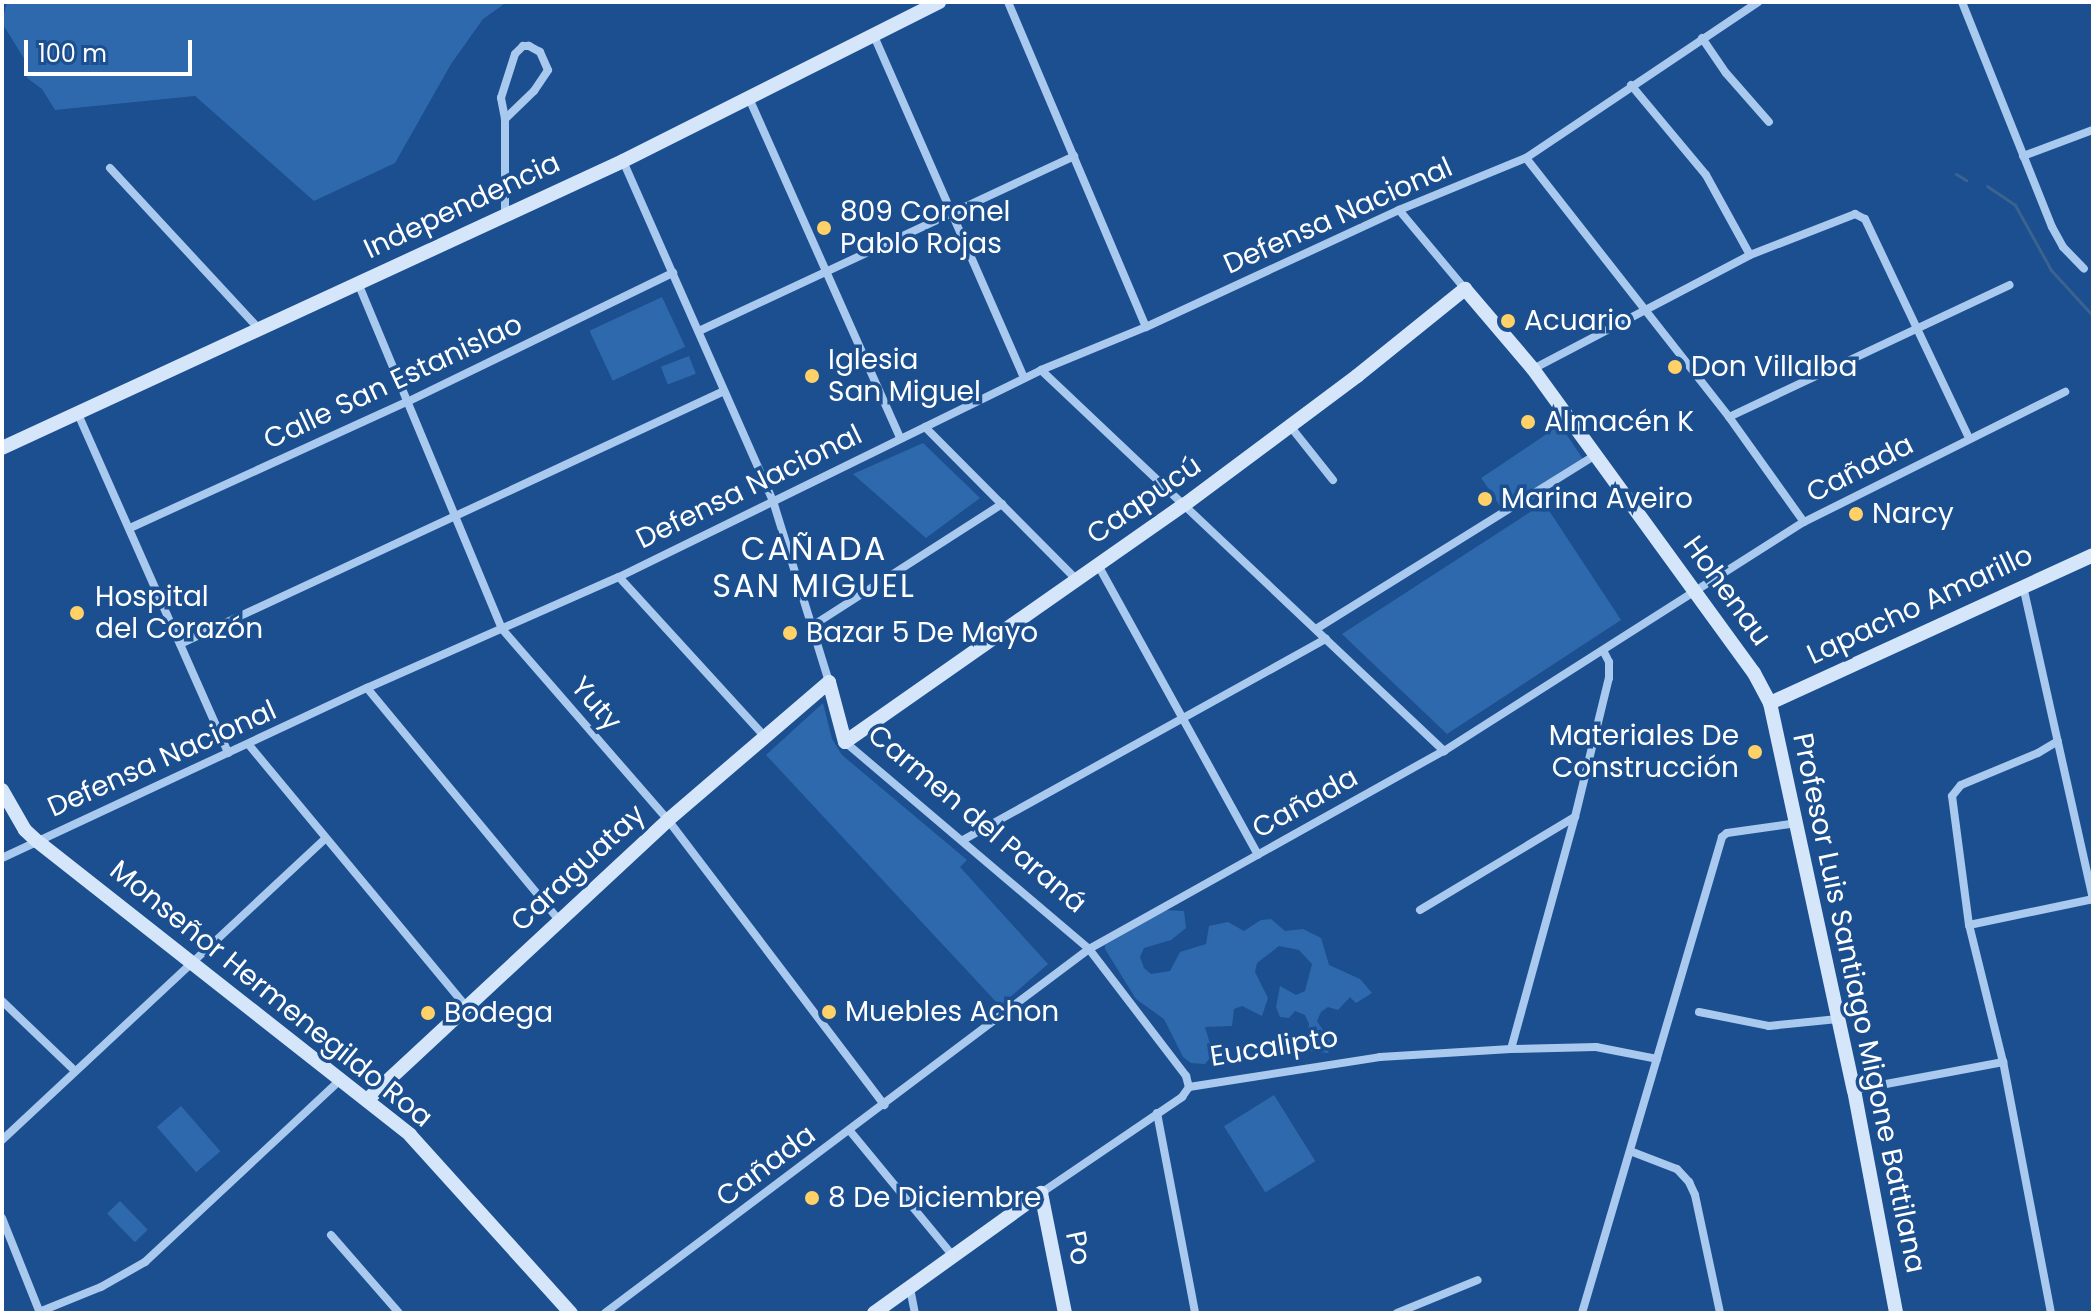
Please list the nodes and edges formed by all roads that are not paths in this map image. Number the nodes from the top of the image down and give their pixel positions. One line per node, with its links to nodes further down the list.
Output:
1 (939, 2): 5 (street, Independencia)
2 (1008, 2): 12 (street)
3 (1758, 2): 6 (street, Defensa Nacional)
4 (1962, 2): 13 (street)
5 (874, 36): 8 (street, Independencia); 18 (street)
6 (1702, 38): 7 (street, Defensa Nacional); 10 (street)
7 (1631, 85): 14 (street, Defensa Nacional); 20 (street)
8 (748, 96): 15 (street, Independencia); 22 (street)
9 (505, 119): 9 (street); 19 (street)
10 (1769, 122)
11 (2093, 130): 13 (street)
12 (1074, 156): 18 (street); 28 (street)
13 (2023, 156): 21 (street)
14 (1526, 158): 17 (street, Defensa Nacional); 27 (street)
15 (623, 161): 19 (street, Independencia); 23 (street, Carmen del Paraná)
16 (110, 168): 30 (street)
17 (1399, 210): 26 (street, Hohenau); 28 (street, Defensa Nacional)
18 (953, 211): 22 (street); 34 (street)
19 (505, 215): 24 (street, Independencia)
20 (1750, 255): 27 (street); 29 (street)
21 (2084, 269)
22 (826, 270): 31 (street); 42 (street)
23 (673, 273): 31 (street, Carmen del Paraná); 37 (street, Calle San Estanislao)
24 (358, 283): 30 (street, Independencia); 37 (street, Yuty)
25 (2009, 285): 29 (street)
26 (1465, 289): 32 (street, Hohenau); 40 (street, Caapucú)
27 (1645, 307): 32 (street); 39 (street)
28 (1146, 327): 33 (street, Defensa Nacional)
29 (1915, 328): 39 (street); 43 (street)
30 (259, 330): 38 (street, Independencia)
31 (699, 331): 35 (street, Carmen del Paraná)
32 (1533, 369): 45 (street, Hohenau)
33 (1041, 370): 34 (street, Defensa Nacional); 49 (street)
34 (1024, 378): 41 (street, Defensa Nacional)
35 (724, 391): 47 (street, Carmen del Paraná); 50 (street)
36 (2065, 392): 43 (street, Cañada)
37 (407, 402): 50 (street, Yuty); 52 (street, Calle San Estanislao)
38 (78, 414): 44 (street, Independencia); 52 (street)
39 (1729, 417): 51 (street)
40 (1290, 426): 46 (street); 49 (street, Caapucú)
41 (925, 427): 42 (street, Defensa Nacional); 48 (street)
42 (900, 437): 47 (street, Defensa Nacional)
43 (1969, 438): 51 (street, Cañada)
44 (2, 448)
45 (1596, 455): 58 (street, Hohenau); 61 (street)
46 (1333, 480)
47 (773, 501): 55 (street, Defensa Nacional); 59 (street, Carmen del Paraná)
48 (1002, 504): 56 (street); 59 (street)
49 (1184, 505): 54 (street, Caapucú); 61 (street)
50 (454, 515): 60 (street, Yuty); 63 (street)
51 (1804, 522): 58 (street, Cañada)
52 (130, 528): 63 (street)
53 (2093, 555): 57 (street, Lapacho Amarillo)
54 (1097, 564): 56 (street, Caapucú); 68 (street)
55 (619, 577): 60 (street, Defensa Nacional); 69 (street)
56 (1076, 579): 71 (street, Caapucú)
57 (2023, 585): 67 (street, Lapacho Amarillo); 70 (street)
58 (1695, 590): 64 (street, Cañada); 67 (street, Hohenau)
59 (812, 626): 65 (street, Carmen del Paraná)
60 (502, 629): 66 (street, Defensa Nacional); 77 (street, Yuty)
61 (1316, 629): 62 (street)
62 (1326, 639): 68 (street); 73 (street)
63 (180, 644): 74 (street)
64 (1603, 650): 73 (street, Cañada); 76 (street)
65 (829, 682): 69 (street, Caraguatay); 71 (street, Carmen del Paraná)
66 (367, 688): 72 (street, Defensa Nacional); 86 (street)
67 (1770, 703): 78 (street, Profesor Luis Santiago Migone Battilana)
68 (1184, 718): 80 (street); 82 (street)
69 (767, 739): 77 (street, Caraguatay)
70 (2058, 741): 84 (street); 87 (street)
71 (845, 742): 80 (street, Carmen del Paraná)
72 (249, 745): 74 (street, Defensa Nacional); 79 (street)
73 (1444, 751): 82 (street, Cañada)
74 (228, 753): 81 (street, Defensa Nacional)
75 (2, 790): 81 (street, Monseñor Hermenegildo Roa)
76 (1575, 817): 85 (street); 94 (street)
77 (668, 820): 86 (street, Caraguatay); 102 (street, Yuty)
78 (1798, 823): 93 (street, Profesor Luis Santiago Migone Battilana); 95 (street)
79 (325, 839): 89 (street); 91 (street)
80 (963, 840): 88 (street, Carmen del Paraná)
81 (37, 841): 83 (street, Defensa Nacional); 89 (street, Monseñor Hermenegildo Roa)
82 (1258, 855): 88 (street, Cañada)
83 (2, 858)
84 (2093, 899): 87 (street)
85 (1420, 910)
86 (560, 921): 91 (street, Caraguatay)
87 (1969, 925): 96 (street)
88 (1089, 949): 99 (street, Carmen del Paraná); 102 (street, Cañada)
89 (189, 964): 97 (street); 98 (street, Monseñor Hermenegildo Roa)
90 (2, 1001): 97 (street)
91 (467, 1008): 101 (street, Caraguatay)
92 (1699, 1012): 93 (street)
93 (1838, 1019): 100 (street, Profesor Luis Santiago Migone Battilana)
94 (1511, 1049): 95 (street, Eucalipto); 99 (street, Eucalipto)
95 (1657, 1059): 106 (street)
96 (2003, 1062): 100 (street); 125 (street)
97 (74, 1070): 105 (street)
98 (339, 1081): 101 (street, Monseñor Hermenegildo Roa); 113 (street)
99 (1189, 1087): 103 (street, Eucalipto)
100 (1854, 1090): 124 (street, Profesor Luis Santiago Migone Battilana)
101 (368, 1099): 115 (street, Monseñor Hermenegildo Roa)
102 (884, 1105): 104 (street, Cañada)
103 (1157, 1113): 107 (street, Eucalipto); 120 (street)
104 (850, 1131): 110 (street); 116 (street, Cañada)
105 (2, 1140)
106 (1630, 1151): 122 (street); 123 (street)
107 (1041, 1193): 110 (street, Eucalipto); 119 (street, Po)
108 (2, 1218): 113 (street)
109 (331, 1235): 114 (street)
110 (953, 1256): 112 (street, Eucalipto)
111 (1478, 1280): 121 (street)
112 (910, 1288): 117 (street, Eucalipto); 118 (street)
113 (40, 1313)
114 (399, 1313)
115 (571, 1313)
116 (605, 1313)
117 (874, 1313)
118 (915, 1313)
119 (1065, 1313)
120 (1195, 1313)
121 (1397, 1313)
122 (1582, 1313)
123 (1720, 1313)
124 (1896, 1313)
125 (2051, 1313)

